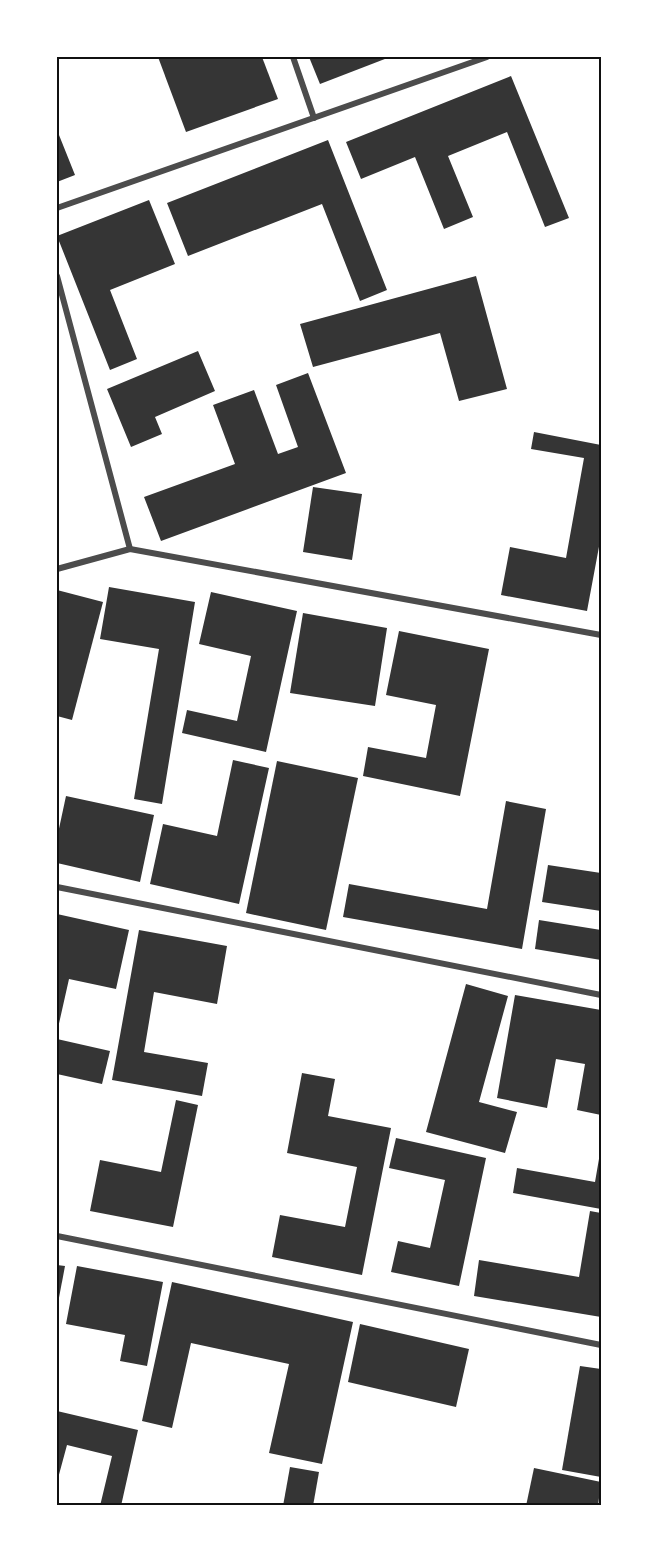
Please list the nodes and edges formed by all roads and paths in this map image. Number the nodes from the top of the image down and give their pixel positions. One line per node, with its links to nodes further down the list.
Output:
1 (293, 57): 3 (street)
2 (487, 57): 3 (street)
3 (314, 118): 4 (street)
4 (57, 208)
5 (57, 276): 6 (street)
6 (130, 549): 7 (street); 8 (street)
7 (57, 569)
8 (601, 634)
9 (57, 887): 10 (street)
10 (601, 995)
11 (57, 1236): 12 (street)
12 (601, 1345)

